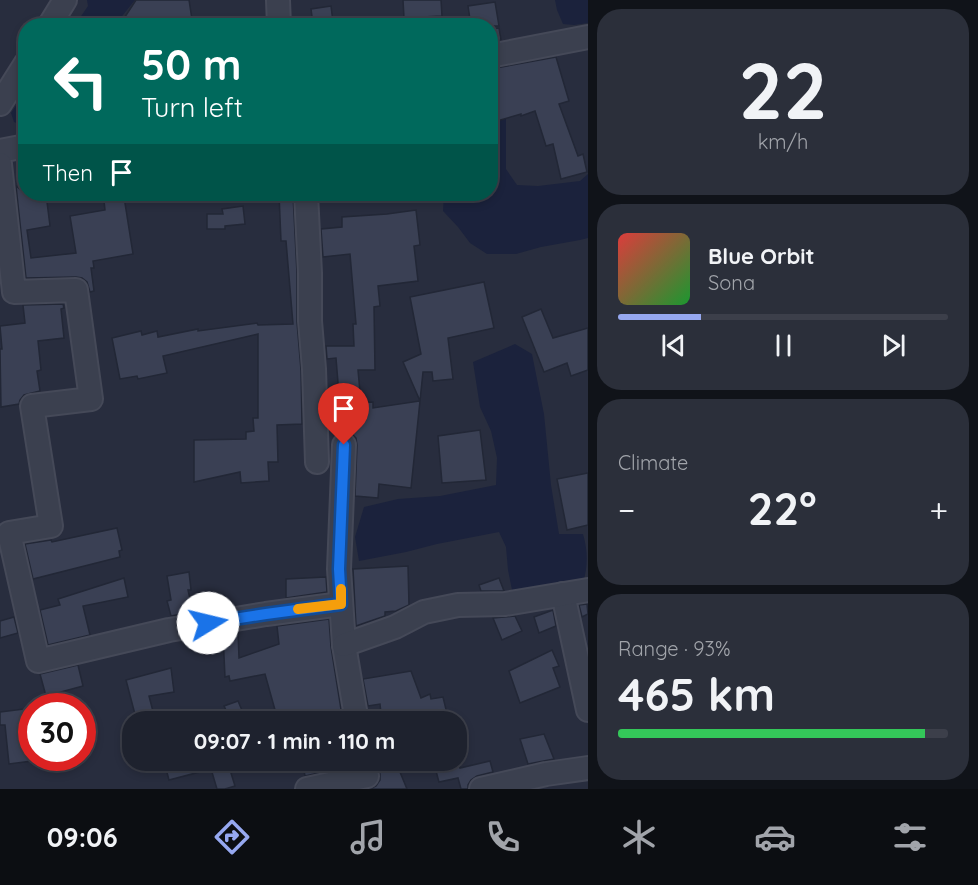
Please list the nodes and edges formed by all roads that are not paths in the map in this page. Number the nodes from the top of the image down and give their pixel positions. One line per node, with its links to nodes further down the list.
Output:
1 (65, 0): 3 (street)
2 (278, 0): 4 (street)
3 (54, 18)
4 (279, 18)
5 (588, 37): 6 (street)
6 (498, 54)
7 (18, 76): 8 (street)
8 (0, 104)
9 (18, 148): 10 (street)
10 (0, 151)
11 (0, 164): 17 (street)
12 (306, 201): 14 (street)
13 (344, 445): 17 (street)
14 (317, 462)
15 (588, 590): 16 (street)
16 (563, 594): 18 (street); 19 (street)
17 (341, 604): 18 (street)
18 (344, 645): 20 (street)
19 (588, 710)
20 (355, 711)
21 (588, 768): 24 (street)
22 (367, 775): 23 (street)
23 (307, 789)
24 (481, 789)

